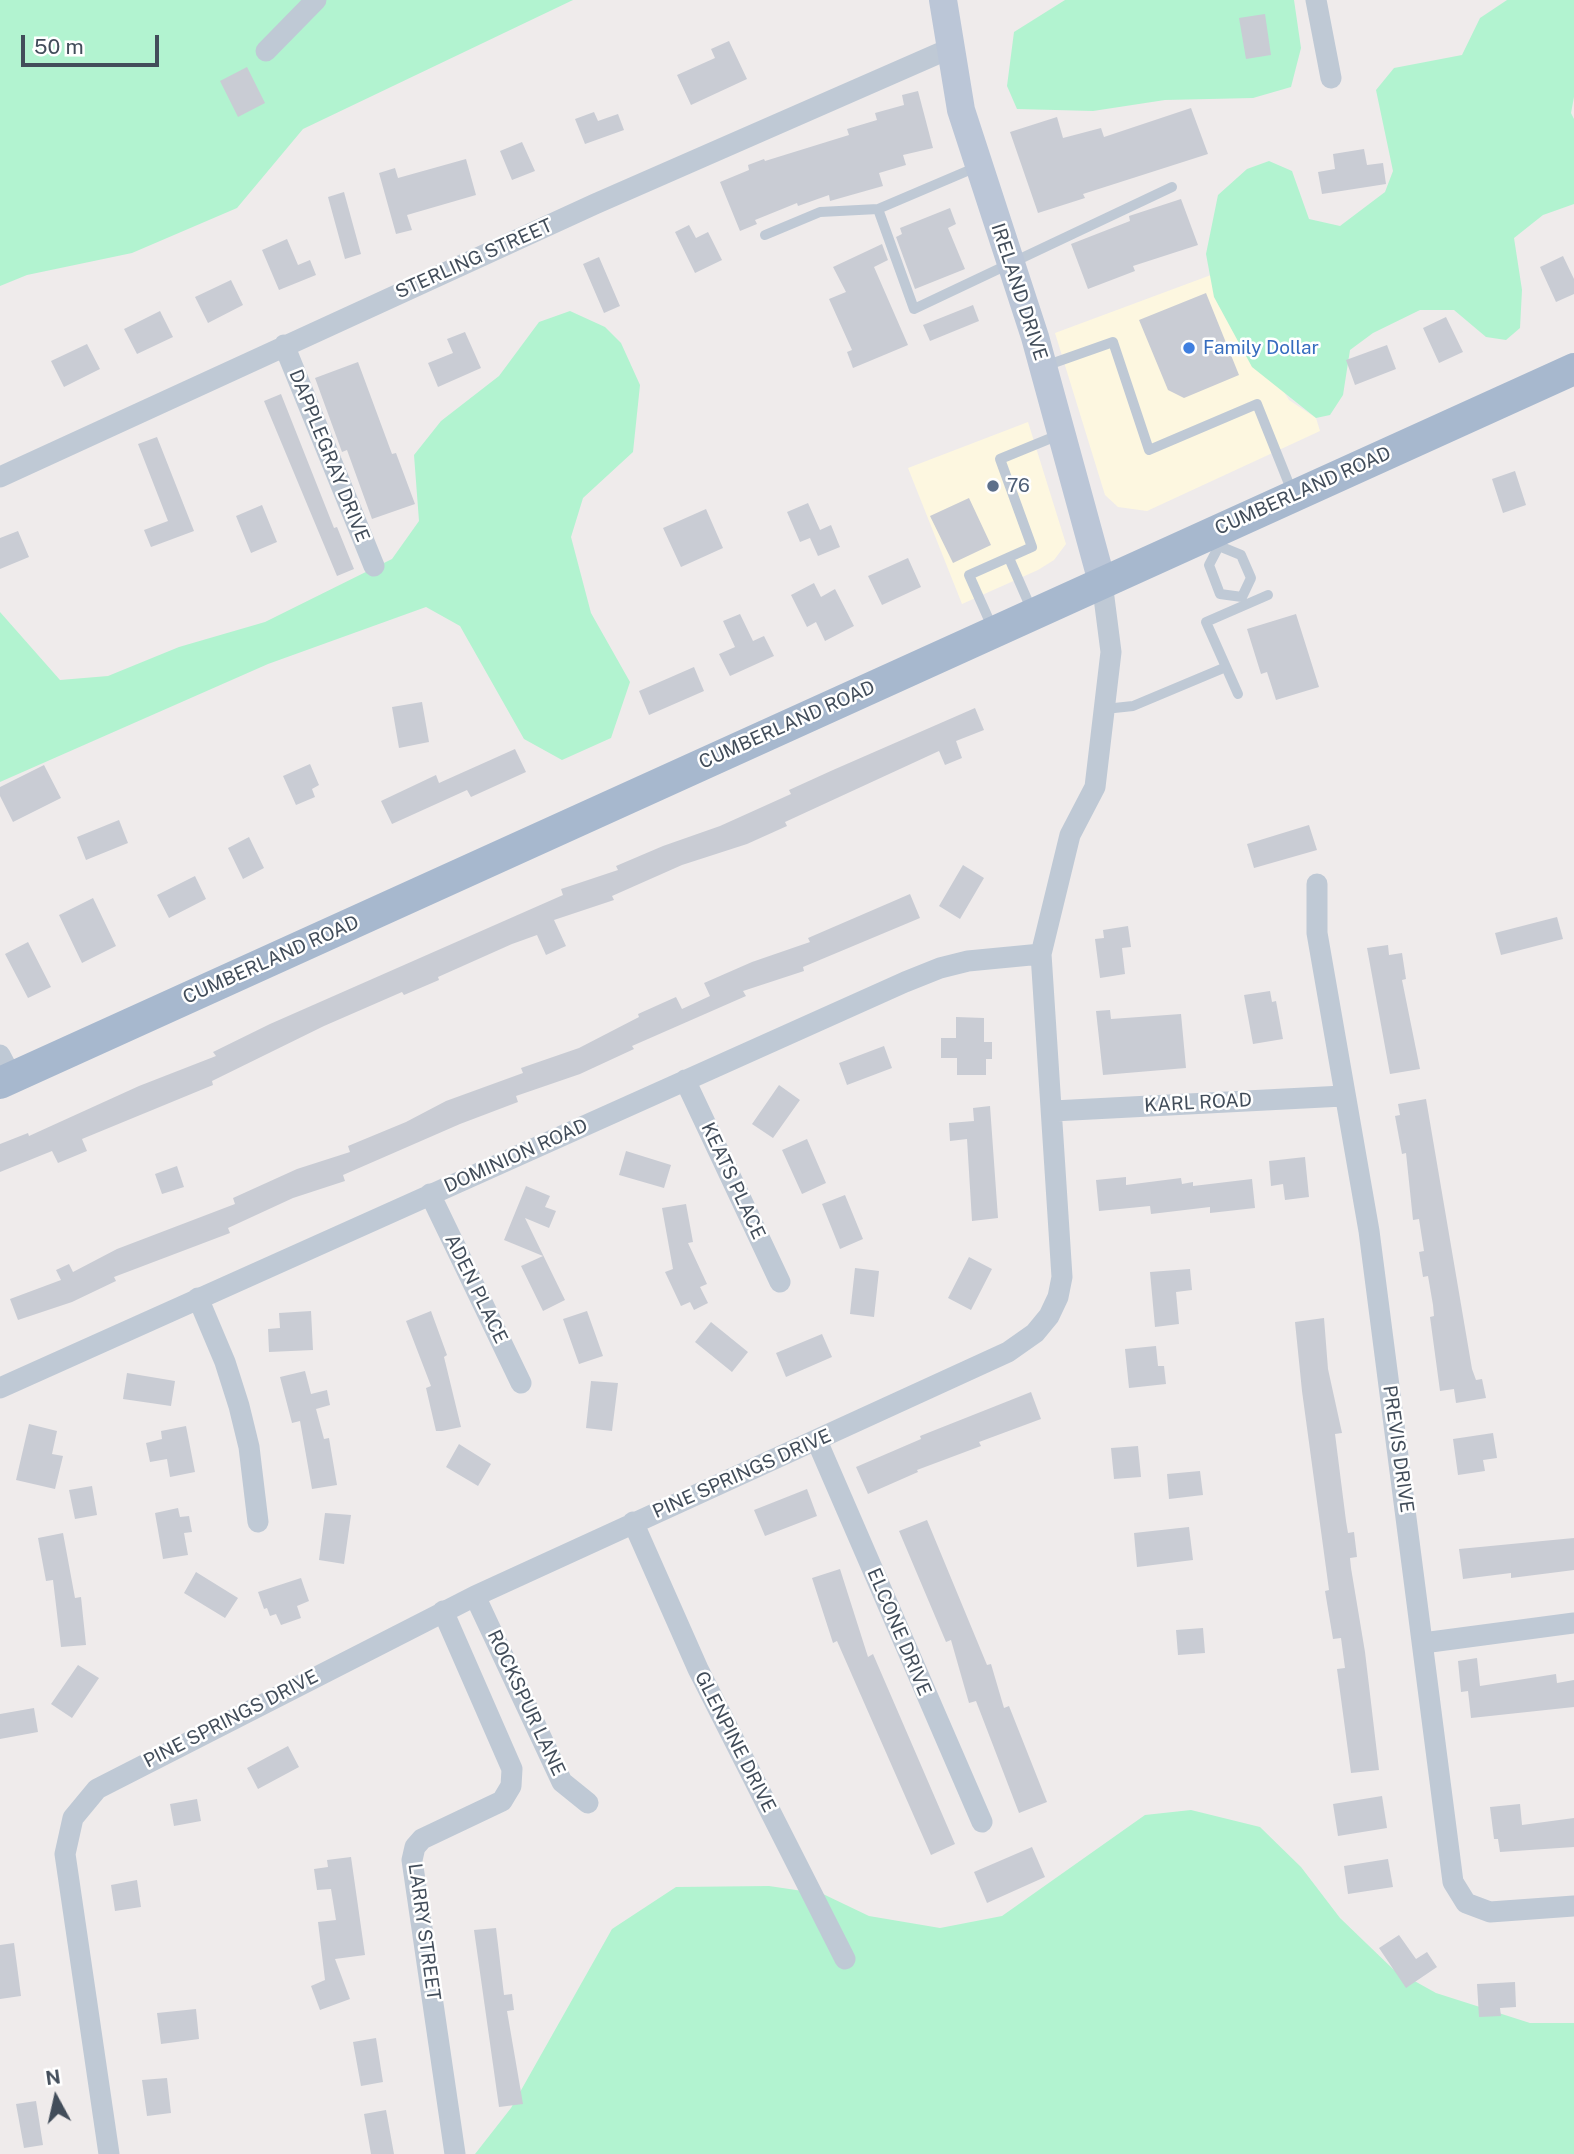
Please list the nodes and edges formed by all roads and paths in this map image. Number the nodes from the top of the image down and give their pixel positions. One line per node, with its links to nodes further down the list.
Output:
1 (316, 0): 5 (street)
2 (943, 0): 4 (main road, IRELAND DRIVE)
3 (1316, 0): 6 (street)
4 (951, 48): 7 (main road, IRELAND DRIVE); 12 (street, STERLING STREET)
5 (266, 51)
6 (1331, 78)
7 (979, 166): 9 (lane); 11 (main road, IRELAND DRIVE)
8 (1172, 187): 11 (lane)
9 (878, 209): 10 (lane); 11 (lane)
10 (765, 235)
11 (1011, 265): 13 (main road, IRELAND DRIVE)
12 (284, 345): 16 (street, STERLING STREET); 20 (street, DAPPLEGRAY DRIVE)
13 (1043, 366): 15 (main road, IRELAND DRIVE); 17 (lane)
14 (1574, 369): 17 (main road, CUMBERLAND ROAD)
15 (1061, 434): 19 (lane); 21 (main road, IRELAND DRIVE)
16 (0, 477)
17 (1294, 495): 18 (main road, CUMBERLAND ROAD)
18 (1215, 539): 21 (main road, CUMBERLAND ROAD); 23 (lane); 23 (lane)
19 (1009, 558): 24 (lane); 25 (lane)
20 (374, 566)
21 (1102, 582): 24 (main road, CUMBERLAND ROAD); 28 (street, PINE SPRINGS DRIVE)
22 (1268, 595): 23 (lane)
23 (1243, 601): 26 (lane)
24 (1033, 614): 25 (main road, CUMBERLAND ROAD)
25 (994, 631): 31 (main road, CUMBERLAND ROAD)
26 (1226, 667): 27 (lane); 28 (lane)
27 (1238, 694)
28 (1105, 709): 30 (street, PINE SPRINGS DRIVE)
29 (1317, 884): 33 (street, PREVIS DRIVE)
30 (1041, 954): 32 (street, DOMINION ROAD); 34 (street, PINE SPRINGS DRIVE)
31 (4, 1072)
32 (685, 1080): 35 (street, DOMINION ROAD); 36 (street, KEATS PLACE)
33 (1343, 1096): 34 (street, KARL ROAD); 46 (street, PREVIS DRIVE)
34 (1053, 1111): 40 (street, PINE SPRINGS DRIVE)
35 (430, 1194): 37 (street, DOMINION ROAD); 38 (street, ADEN PLACE)
36 (780, 1282)
37 (198, 1298): 39 (street, DOMINION ROAD); 41 (street)
38 (521, 1383)
39 (0, 1388)
40 (817, 1441): 42 (street, PINE SPRINGS DRIVE); 48 (street, ELCONE DRIVE)
41 (258, 1522)
42 (634, 1522): 43 (street, PINE SPRINGS DRIVE); 50 (street, GLENPINE DRIVE)
43 (475, 1595): 44 (street, PINE SPRINGS DRIVE); 47 (street, ROCKSPUR LANE)
44 (443, 1611): 51 (street, PINE SPRINGS DRIVE); 52 (street, LARRY STREET)
45 (1574, 1623): 46 (street)
46 (1423, 1643): 49 (street, PREVIS DRIVE)
47 (588, 1803)
48 (982, 1822)
49 (1574, 1906)
50 (845, 1959)
51 (109, 2154)
52 (455, 2154)

